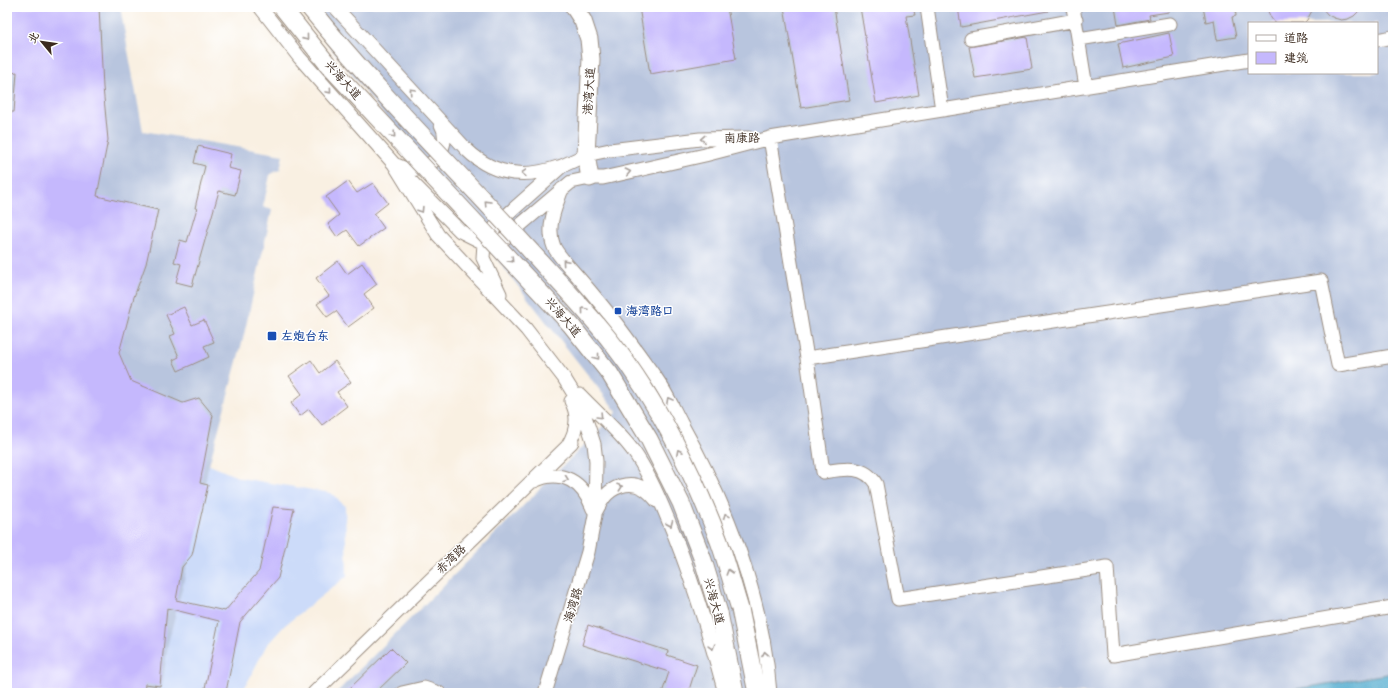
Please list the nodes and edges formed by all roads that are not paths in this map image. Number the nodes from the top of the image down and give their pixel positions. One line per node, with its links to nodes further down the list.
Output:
1 (260, 7): 19 (street, 兴海大道, one-way to 19)
2 (282, 7): 39 (main road, 兴海大道, one-way to 39, bridge)
3 (309, 7): 40 (main road, 兴海大道, one-way to 3, bridge)
4 (335, 7): 16 (street, one-way to 4)
5 (574, 7): 18 (main road, 港湾大道)
6 (927, 7): 15 (street)
7 (1074, 13): 10 (street); 11 (street)
8 (1170, 24): 11 (street)
9 (1393, 37): 12 (street)
10 (971, 39)
11 (1079, 39): 14 (street)
12 (1378, 40)
13 (1248, 60): 14 (street)
14 (1086, 87): 15 (street)
15 (942, 110): 17 (street)
16 (439, 120): 19 (street); 20 (street, one-way to 16)
17 (770, 138): 18 (street, 南康路, one-way to 18); 21 (street, 南康路, one-way to 17); 26 (street)
18 (586, 155): 20 (street, 南康路); 21 (main road, 港湾大道)
19 (394, 164): 23 (street); 24 (street, 兴海大道, one-way to 24)
20 (562, 166): 23 (street, 南康路)
21 (590, 178): 22 (street, 南康路)
22 (563, 187): 23 (street, 南康路); 41 (street, one-way to 22)
23 (484, 243): 24 (street)
24 (507, 309): 27 (street, 兴海大道); 29 (street, 兴海大道)
25 (1393, 356): 26 (street)
26 (806, 358): 33 (street)
27 (564, 378): 28 (street, 兴海大道); 31 (street, 兴海大道, one-way to 31)
28 (589, 427): 29 (street, 赤湾路); 32 (street, 兴海大道)
29 (566, 447): 30 (street, 赤湾路)
30 (529, 483): 32 (street, one-way to 32); 34 (street, 赤湾路)
31 (662, 505): 32 (street, one-way to 31); 38 (street, 兴海大道, one-way to 38)
32 (595, 515): 37 (street, 海湾路)
33 (1393, 607)
34 (314, 693)
35 (402, 693): 36 (street)
36 (439, 693)
37 (545, 693)
38 (725, 693)
39 (735, 693)
40 (757, 693)
41 (770, 693)

